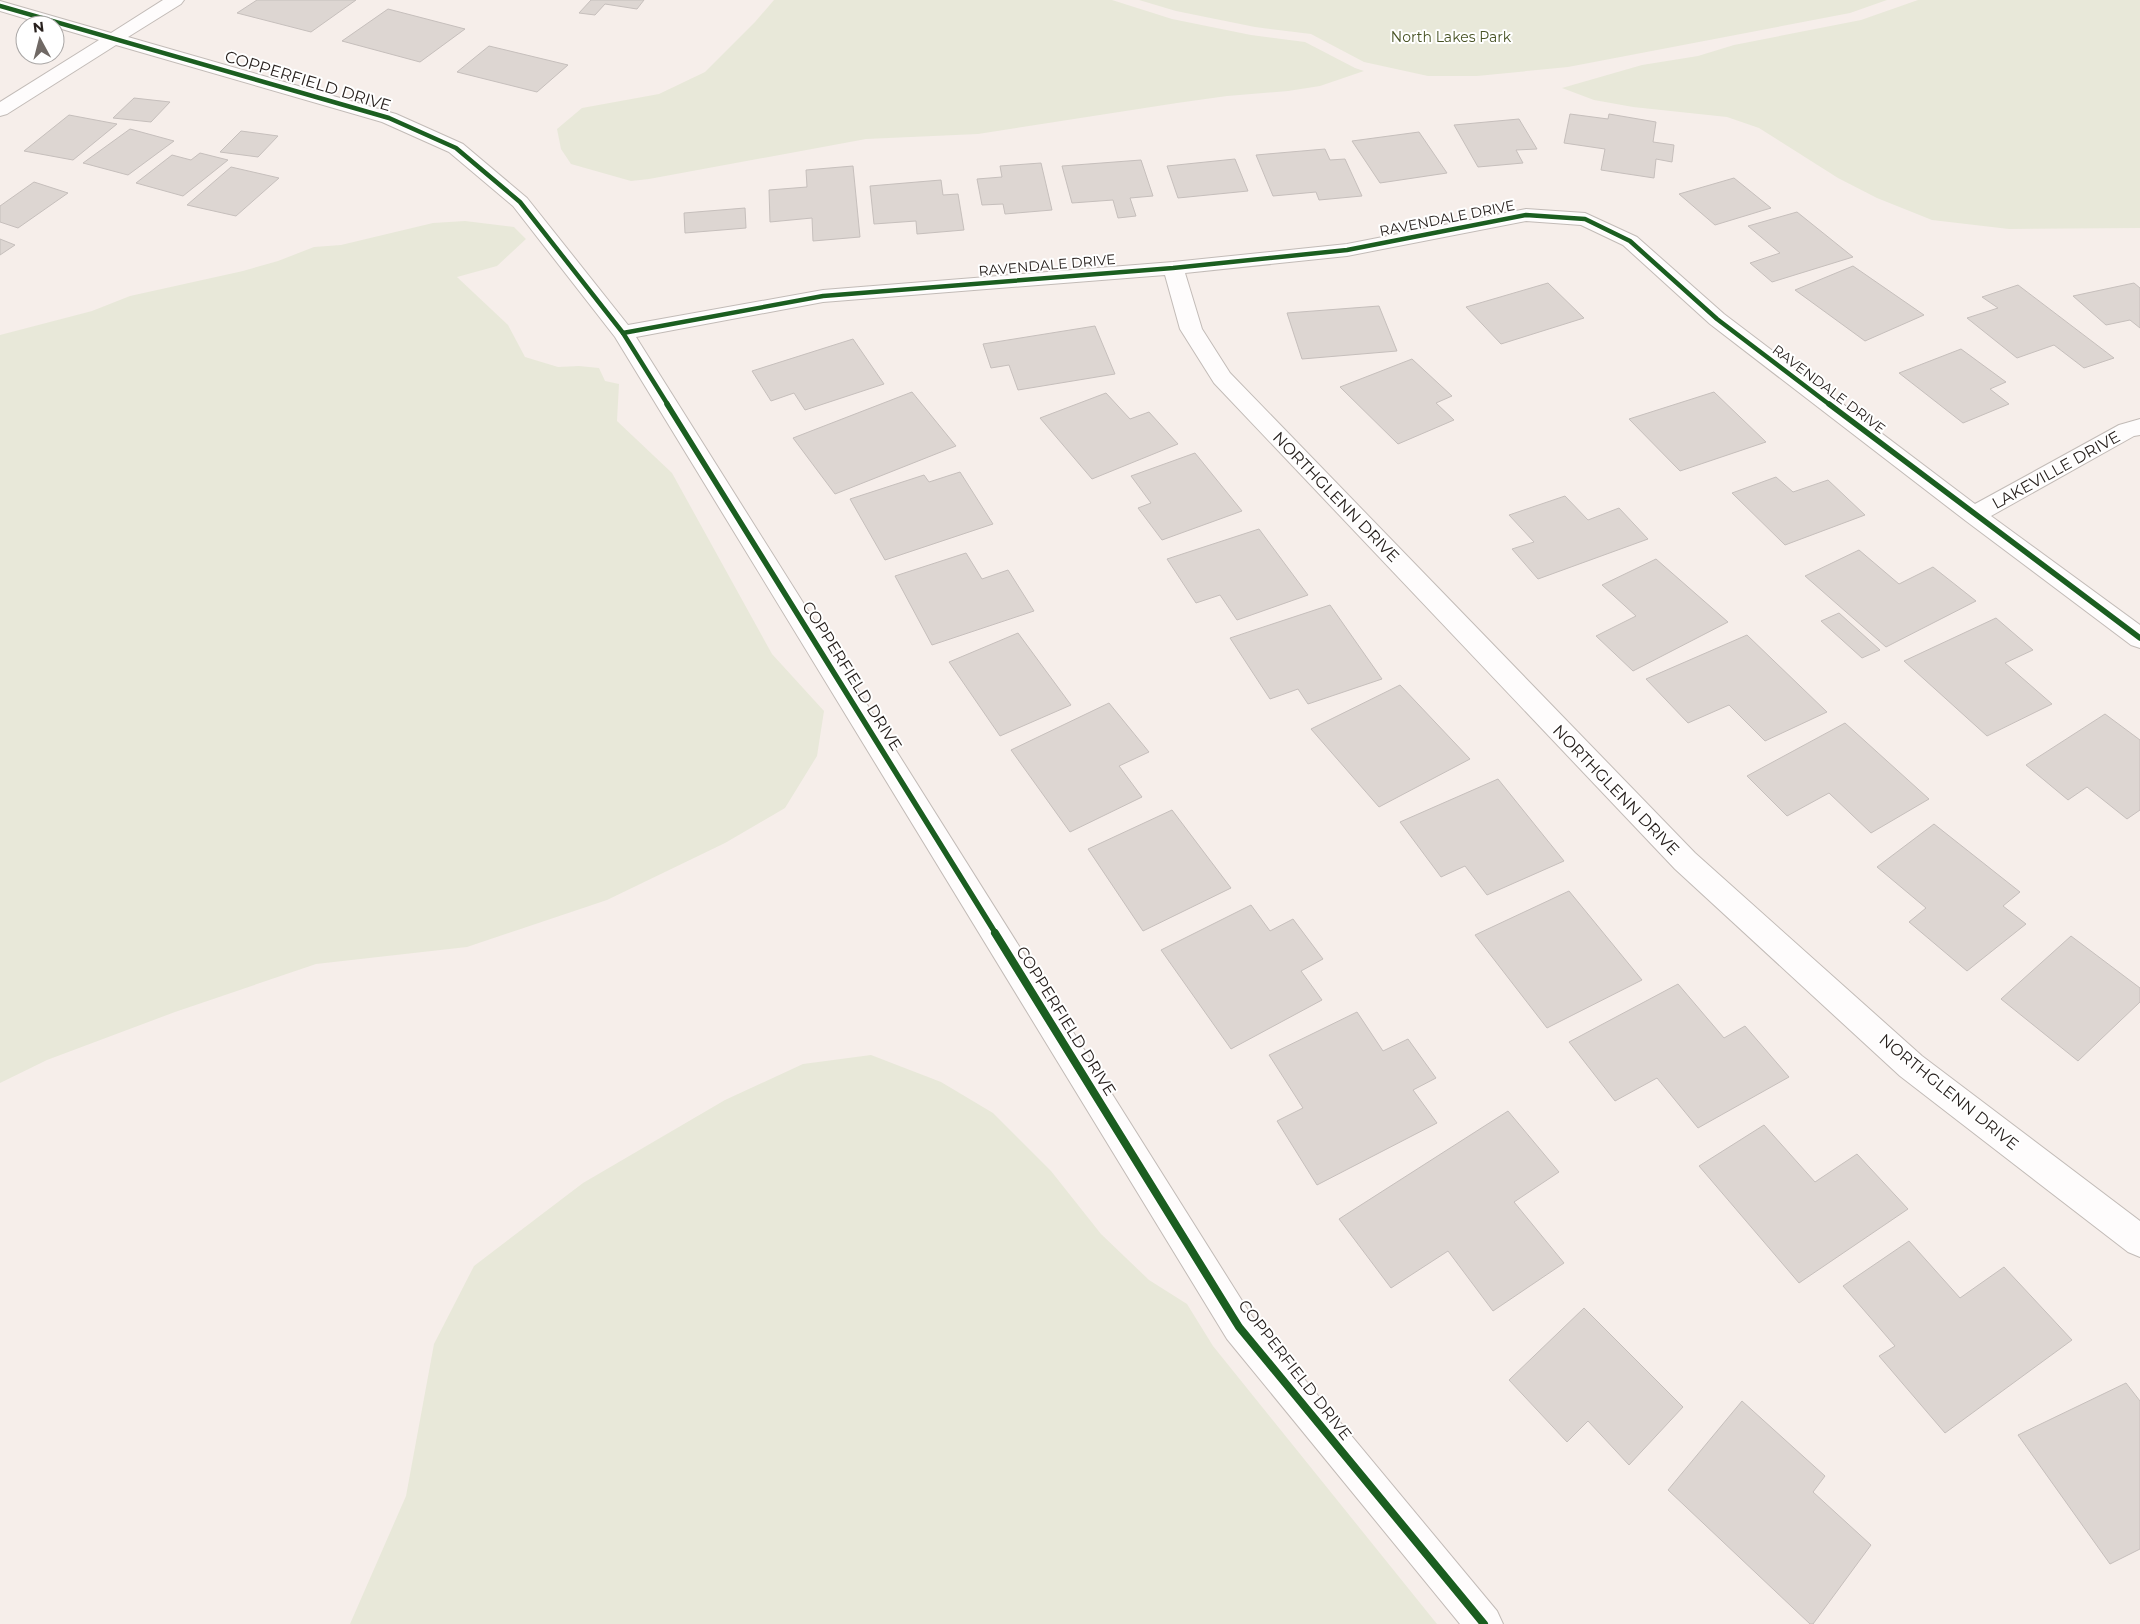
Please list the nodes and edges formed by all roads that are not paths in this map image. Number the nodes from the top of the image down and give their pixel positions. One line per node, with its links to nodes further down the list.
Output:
1 (175, 0): 3 (street)
2 (0, 6): 3 (street, COPPERFIELD DRIVE)
3 (117, 38): 4 (street); 6 (street, COPPERFIELD DRIVE)
4 (0, 110)
5 (1173, 268): 6 (street, RAVENDALE DRIVE); 8 (street, RAVENDALE DRIVE); 10 (street, NORTHGLENN DRIVE)
6 (623, 333): 11 (street, COPPERFIELD DRIVE)
7 (2140, 427): 8 (street, LAKEVILLE DRIVE)
8 (1974, 515): 9 (street, RAVENDALE DRIVE)
9 (2140, 638)
10 (2140, 1241)
11 (1484, 1624)

